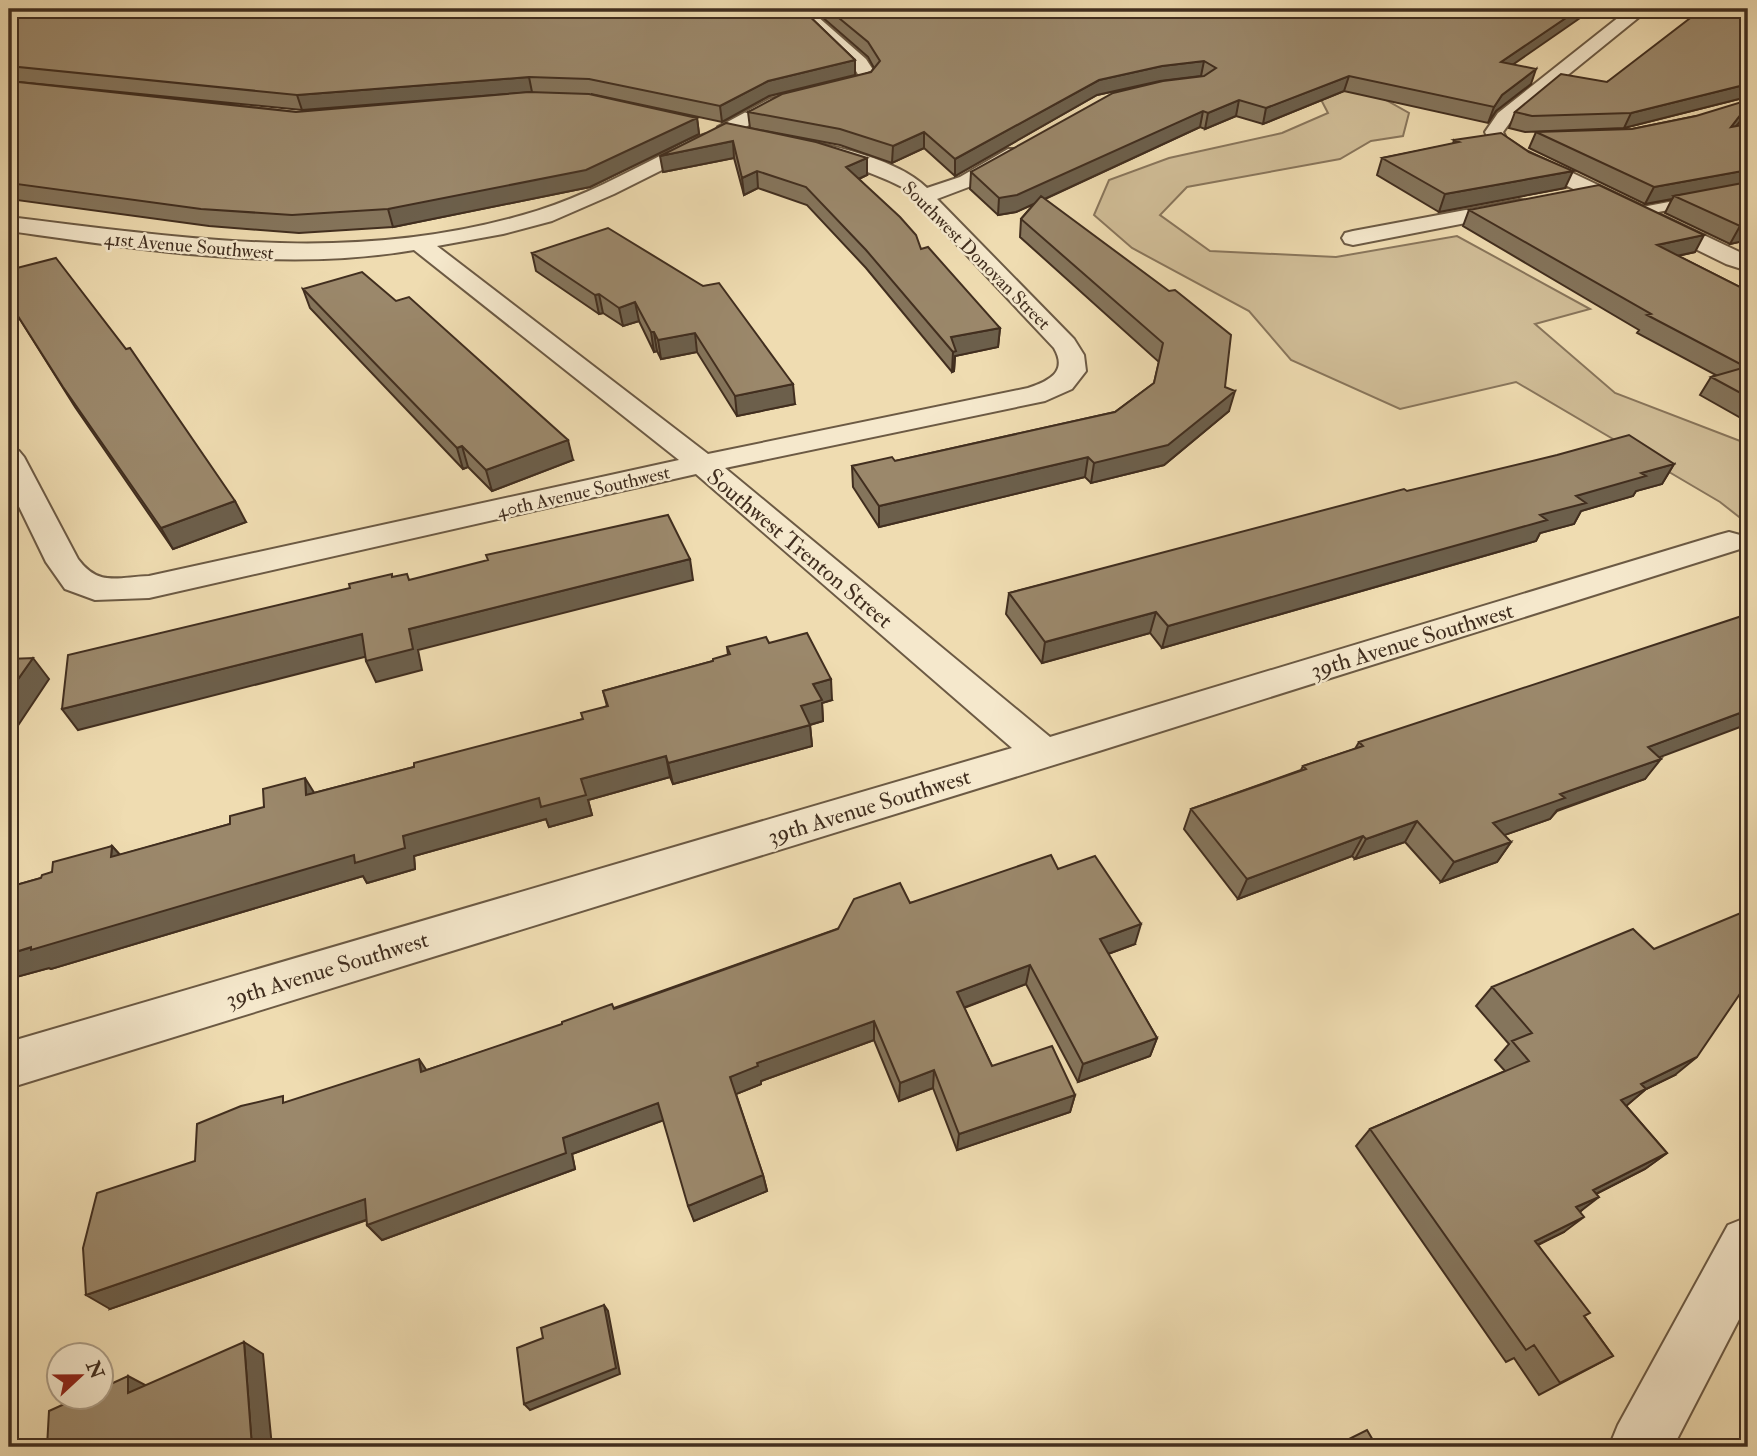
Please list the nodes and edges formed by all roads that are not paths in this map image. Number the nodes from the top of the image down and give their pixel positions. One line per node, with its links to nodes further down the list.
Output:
1 (800, 9): 4 (street)
2 (1636, 9): 6 (street)
3 (691, 124): 4 (street, Southwest Donovan Street)
4 (725, 131): 10 (street, Southwest Donovan Street); 16 (street, 41st Avenue Southwest)
5 (1035, 141): 10 (street)
6 (1499, 141): 7 (street); 9 (street)
7 (1527, 141)
8 (1748, 191): 13 (lane)
9 (1593, 192): 11 (street); 13 (street)
10 (924, 196): 18 (street, Southwest Donovan Street)
11 (1562, 198)
12 (1536, 203): 15 (street)
13 (1637, 212): 17 (street)
14 (9, 224): 16 (street, 41st Avenue Southwest)
15 (1353, 238)
16 (421, 244): 20 (street, Southwest Trenton Street)
17 (1748, 264)
18 (1068, 380): 20 (street, 40th Avenue Southwest)
19 (9, 457): 20 (street, 40th Avenue Southwest)
20 (702, 464): 22 (street, Southwest Trenton Street)
21 (1729, 542): 22 (street, 39th Avenue Southwest)
22 (1043, 753): 23 (street, 39th Avenue Southwest)
23 (9, 1065)
24 (1748, 1245): 25 (street)
25 (1640, 1447)

